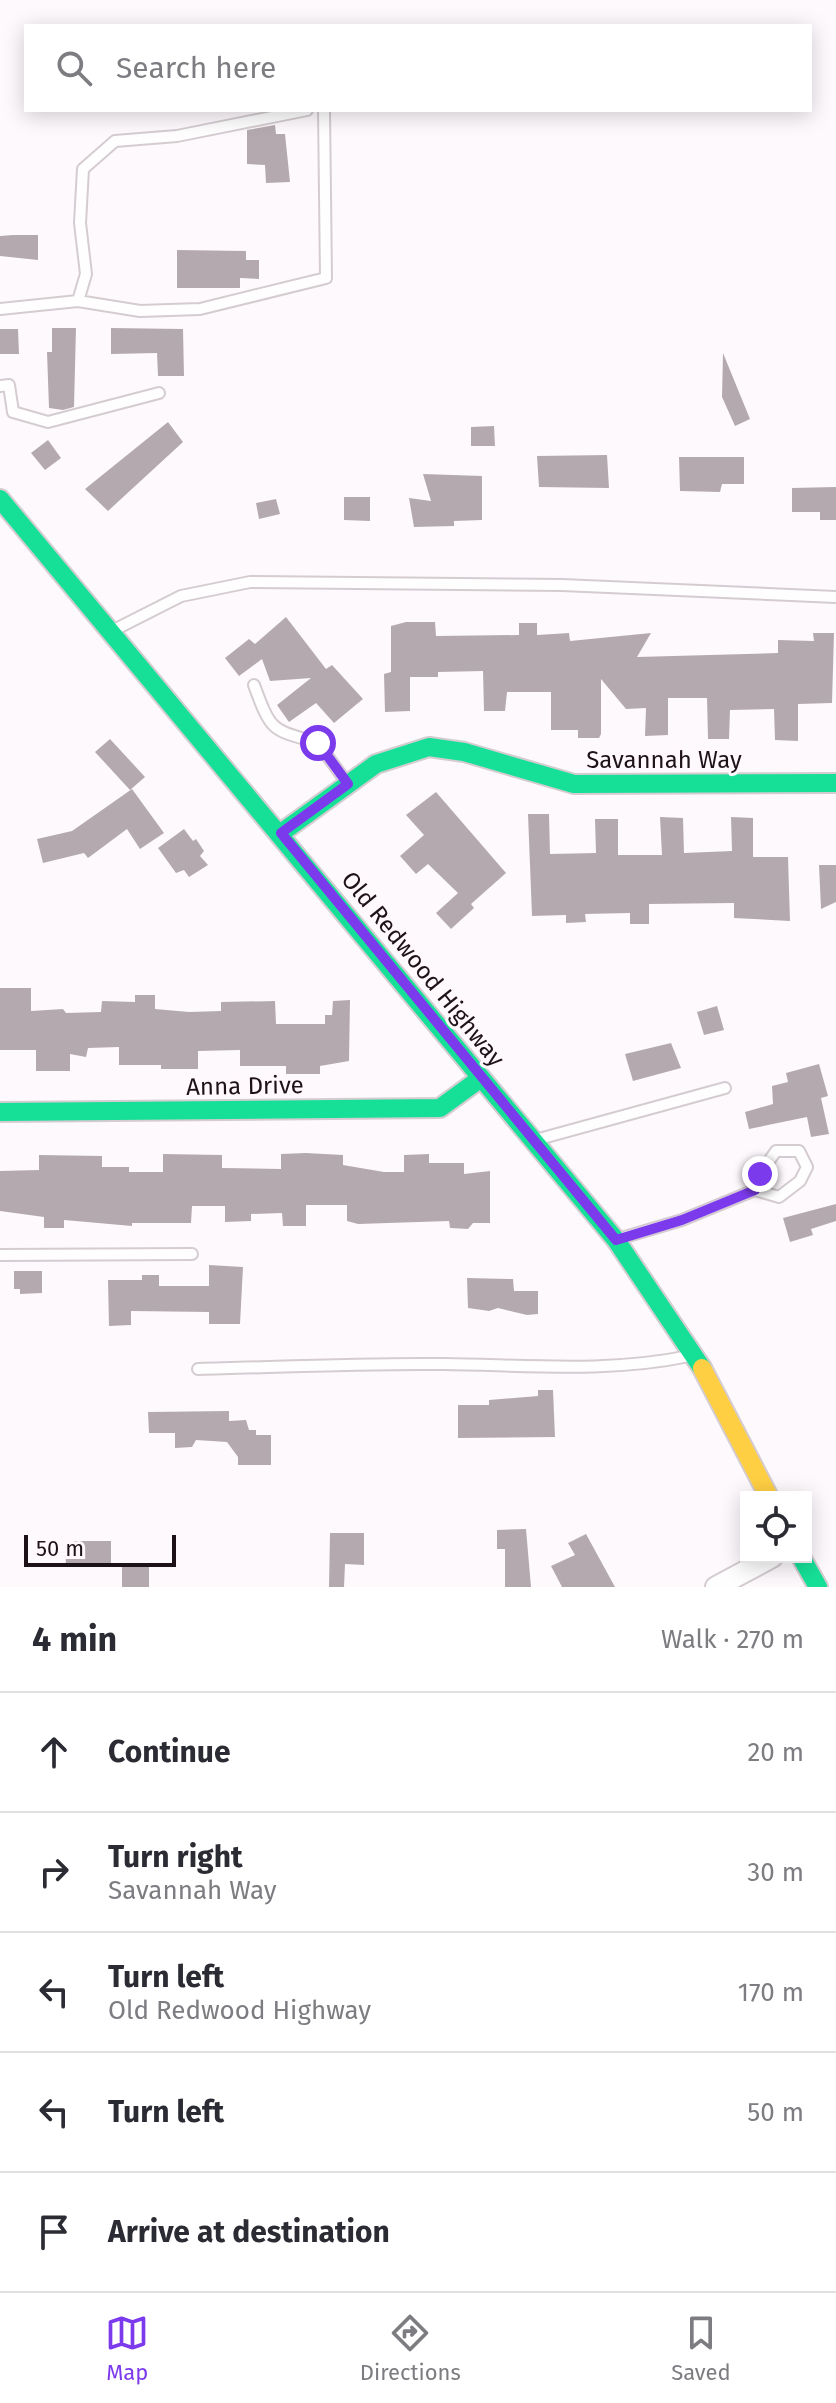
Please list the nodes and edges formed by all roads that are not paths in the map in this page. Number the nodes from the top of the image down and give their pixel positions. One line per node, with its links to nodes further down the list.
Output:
1 (297, 112): 3 (lane)
2 (324, 112): 3 (lane)
3 (78, 301): 4 (lane)
4 (0, 309)
5 (0, 386): 6 (lane)
6 (159, 393)
7 (0, 499): 9 (main road, Old Redwood Highway)
8 (836, 597): 9 (lane)
9 (112, 631): 13 (main road, Old Redwood Highway)
10 (254, 685): 12 (lane)
11 (836, 783): 12 (main road, Savannah Way)
12 (348, 784): 13 (main road, Savannah Way)
13 (281, 833): 14 (main road, Old Redwood Highway)
14 (481, 1078): 16 (main road, Anna Drive); 17 (main road, Old Redwood Highway)
15 (725, 1088): 17 (lane)
16 (0, 1112)
17 (534, 1140): 19 (main road, Old Redwood Highway)
18 (755, 1190): 18 (lane); 19 (lane)
19 (616, 1240): 22 (main road, Old Redwood Highway)
20 (192, 1254): 21 (lane)
21 (0, 1255)
22 (695, 1355): 23 (lane); 24 (main road, Old Redwood Highway)
23 (198, 1369)
24 (766, 1491)
25 (761, 1563): 27 (street)
26 (804, 1563): 28 (main road)
27 (716, 1587)
28 (818, 1587)

